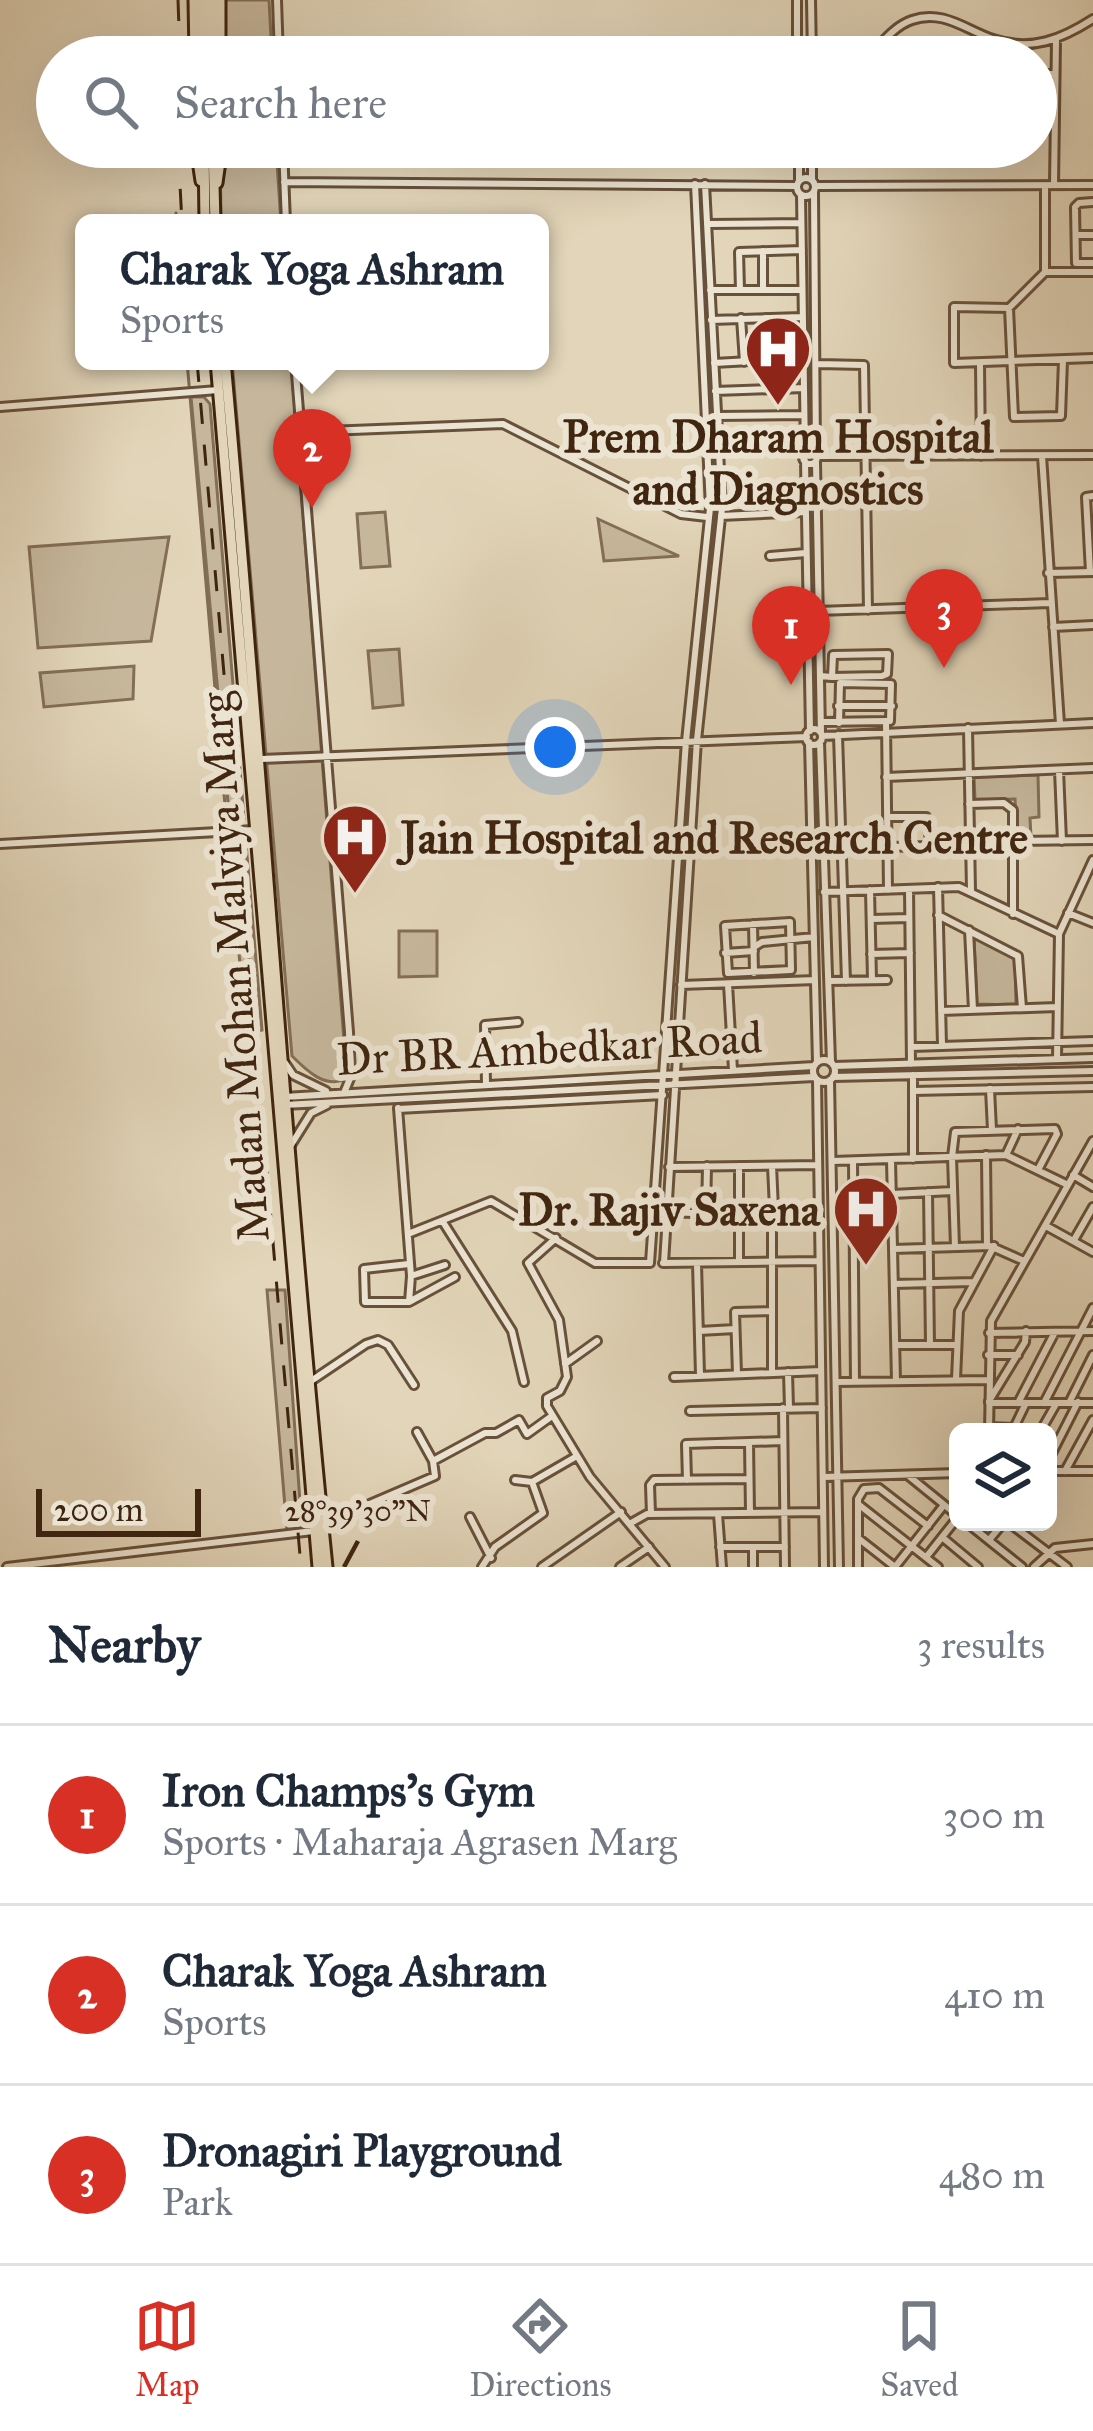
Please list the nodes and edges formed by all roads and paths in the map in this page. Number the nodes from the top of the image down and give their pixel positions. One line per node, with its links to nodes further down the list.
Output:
1 (202, 0): 7 (main road)
2 (220, 0): 8 (main road)
3 (278, 0): 9 (street)
4 (797, 0): 10 (street)
5 (811, 0): 11 (street)
6 (1093, 19): 14 (street)
7 (205, 36)
8 (212, 36)
9 (279, 36)
10 (797, 36)
11 (812, 36)
12 (890, 36): 13 (street)
13 (984, 36)
14 (1057, 39)
15 (198, 168): 27 (main road)
16 (208, 168): 27 (main road)
17 (220, 168): 27 (main road)
18 (284, 168): 22 (street)
19 (798, 168): 23 (street)
20 (813, 168): 28 (street)
21 (1051, 168): 25 (street)
22 (284, 182): 24 (street); 33 (street)
23 (798, 183): 24 (street); 28 (street); 29 (street)
24 (700, 184): 35 (street); 79 (street)
25 (1050, 185): 26 (street); 28 (street); 41 (street)
26 (1093, 185)
27 (209, 186): 31 (main road); 32 (main road)
28 (814, 186): 29 (street); 59 (street)
29 (801, 195): 34 (street)
30 (1093, 202): 36 (street)
31 (206, 214)
32 (214, 214)
33 (286, 214)
34 (801, 223): 35 (street); 38 (street)
35 (707, 224): 42 (street)
36 (1076, 235): 37 (street); 40 (street)
37 (1093, 235)
38 (802, 250): 39 (street); 44 (street)
39 (763, 251): 43 (street); 45 (street)
40 (1093, 267): 41 (street)
41 (1045, 272): 46 (street)
42 (710, 290): 43 (street); 50 (street)
43 (740, 290): 45 (street)
44 (802, 290): 45 (street); 47 (street)
45 (763, 291)
46 (1009, 308): 56 (street); 58 (street)
47 (802, 317): 49 (street); 51 (street)
48 (742, 318): 49 (street); 50 (street); 54 (street)
49 (766, 318): 55 (street)
50 (712, 320): 57 (street)
51 (804, 358): 55 (street); 63 (street)
52 (1093, 358): 53 (street)
53 (1063, 360): 56 (street); 56 (street)
54 (744, 362): 55 (street); 57 (street)
55 (765, 362)
56 (1013, 362): 58 (street)
57 (714, 363): 65 (street)
58 (980, 363): 72 (street)
59 (818, 364): 71 (street); 75 (street)
60 (216, 370): 64 (main road, Madan Mohan Malviya Marg)
61 (226, 370): 111 (main road, Madan Mohan Malviya Marg)
62 (296, 370): 69 (street)
63 (804, 388): 65 (street); 67 (street)
64 (218, 390): 66 (street); 120 (main road, Madan Mohan Malviya Marg)
65 (715, 391): 68 (street)
66 (0, 406)
67 (805, 415): 68 (street); 74 (street)
68 (717, 416): 78 (street)
69 (302, 432): 79 (street); 110 (street)
70 (1093, 455): 73 (street)
71 (866, 456): 72 (street); 75 (street); 86 (street)
72 (981, 456): 73 (street)
73 (1042, 456): 84 (street)
74 (805, 457): 75 (street); 77 (street)
75 (816, 457): 87 (street)
76 (1093, 496): 80 (street)
77 (806, 512): 78 (street); 81 (street)
78 (720, 516): 79 (street); 93 (street)
79 (709, 517): 90 (street)
80 (1091, 532): 83 (street)
81 (806, 553): 82 (street); 91 (street)
82 (770, 556)
83 (1092, 572): 84 (street)
84 (1048, 573): 85 (street)
85 (1050, 603): 86 (street); 89 (street)
86 (868, 610): 87 (street)
87 (818, 611): 94 (street)
88 (1093, 626): 89 (street)
89 (1053, 627): 102 (street)
90 (697, 633): 93 (street); 109 (street)
91 (808, 633): 92 (street); 106 (street)
92 (796, 634)
93 (708, 635): 108 (street)
94 (820, 676): 95 (street); 99 (street)
95 (832, 677): 95 (street)
96 (838, 706): 97 (street); 97 (street); 100 (street)
97 (892, 706): 98 (street)
98 (886, 721): 100 (street); 104 (street)
99 (820, 722): 100 (street); 107 (street)
100 (838, 723)
101 (1093, 723): 102 (street)
102 (1060, 724): 103 (street)
103 (968, 728): 104 (street); 114 (street)
104 (885, 732): 105 (street); 115 (street)
105 (838, 735): 107 (street); 119 (street)
106 (808, 737): 107 (street); 107 (street); 108 (street); 145 (street)
107 (821, 737): 118 (street)
108 (698, 740): 109 (street); 158 (street)
109 (686, 741): 110 (street); 159 (street)
110 (325, 756): 111 (street); 179 (street)
111 (261, 759): 171 (main road, Madan Mohan Malviya Marg)
112 (1093, 768): 113 (street)
113 (1059, 770): 114 (street); 123 (street)
114 (969, 773): 115 (street); 116 (street)
115 (886, 776): 117 (street)
116 (970, 804): 122 (street); 125 (street)
117 (887, 817): 126 (street); 127 (street)
118 (823, 820): 119 (street); 135 (street)
119 (839, 820): 133 (street)
120 (256, 830): 124 (street); 193 (main road, Madan Mohan Malviya Marg)
121 (1093, 840): 123 (street)
122 (1014, 841): 123 (street); 137 (street)
123 (1062, 841)
124 (0, 844)
125 (970, 845): 126 (street); 134 (street)
126 (931, 846): 127 (street)
127 (887, 847): 132 (street)
128 (1093, 860): 136 (street)
129 (938, 887): 130 (street); 134 (street); 138 (street)
130 (909, 889): 132 (street); 139 (street)
131 (870, 890): 132 (street); 133 (street); 140 (street)
132 (888, 890)
133 (841, 891): 135 (street); 156 (street)
134 (971, 891): 137 (street)
135 (824, 892): 155 (street)
136 (1068, 913): 142 (street); 144 (street)
137 (1013, 914): 144 (street)
138 (938, 915): 143 (street); 163 (street)
139 (909, 918): 140 (street); 149 (street)
140 (871, 920): 150 (street)
141 (753, 923): 146 (street); 147 (street); 148 (street)
142 (1093, 923)
143 (969, 930): 161 (street); 162 (street)
144 (1059, 934): 160 (street)
145 (814, 937): 146 (street); 152 (street)
146 (791, 940): 147 (street); 151 (street)
147 (754, 949): 148 (street); 151 (street)
148 (725, 953): 151 (street)
149 (910, 953): 150 (street); 168 (street)
150 (872, 954): 153 (street)
151 (754, 973)
152 (815, 980): 157 (street); 172 (street)
153 (872, 980): 154 (street); 156 (street)
154 (887, 980)
155 (830, 981): 156 (street); 173 (street)
156 (845, 981)
157 (728, 983): 158 (street); 175 (street)
158 (680, 990): 159 (street); 177 (street)
159 (670, 994): 182 (street)
160 (1058, 1007): 161 (street); 166 (street)
161 (1022, 1008): 162 (street)
162 (973, 1010): 163 (street)
163 (941, 1011): 167 (street)
164 (518, 1022): 184 (street)
165 (1093, 1041): 166 (street)
166 (1058, 1042): 167 (street); 170 (street)
167 (942, 1046): 168 (street)
168 (911, 1047): 174 (street)
169 (1093, 1058): 170 (street)
170 (1057, 1059): 174 (street)
171 (285, 1064): 192 (street); 193 (main road, Madan Mohan Malviya Marg)
172 (815, 1064): 173 (street, Dr BR Ambedkar Road); 175 (street, Dr BR Ambedkar Road); 180 (street)
173 (832, 1064): 174 (street); 181 (street)
174 (911, 1064)
175 (733, 1070): 177 (street, Dr BR Ambedkar Road)
176 (1093, 1071): 178 (street)
177 (675, 1074): 182 (street, Dr BR Ambedkar Road); 183 (street)
178 (913, 1075): 181 (street); 189 (street)
179 (351, 1076): 188 (street); 192 (street)
180 (816, 1078): 181 (street, Dr BR Ambedkar Road); 183 (street, Dr BR Ambedkar Road); 207 (street)
181 (832, 1078): 205 (street)
182 (664, 1079): 183 (street, Dr BR Ambedkar Road); 185 (street, Dr BR Ambedkar Road); 191 (street)
183 (674, 1084): 211 (street)
184 (486, 1085): 185 (street, Dr BR Ambedkar Road); 190 (street, Dr BR Ambedkar Road)
185 (524, 1087): 190 (street, Dr BR Ambedkar Road); 194 (street)
186 (1093, 1087): 187 (street)
187 (990, 1089): 189 (street); 197 (street)
188 (363, 1091): 190 (street, Dr BR Ambedkar Road); 192 (street, Dr BR Ambedkar Road)
189 (913, 1091): 203 (street)
190 (397, 1094): 192 (street, Dr BR Ambedkar Road); 195 (street)
191 (663, 1095): 194 (street); 238 (street)
192 (339, 1096): 193 (street, Dr BR Ambedkar Road); 199 (street)
193 (283, 1101): 199 (main road, Madan Mohan Malviya Marg); 323 (main road, Madan Mohan Malviya Marg)
194 (526, 1102): 195 (street)
195 (398, 1109): 226 (street)
196 (1018, 1129): 197 (street); 201 (street); 212 (street)
197 (992, 1130): 202 (street)
198 (1093, 1141): 213 (street)
199 (291, 1145): 278 (main road, Madan Mohan Malviya Marg)
200 (986, 1155): 201 (street); 202 (street); 229 (street)
201 (1006, 1155): 212 (street)
202 (952, 1157): 203 (street); 216 (street)
203 (913, 1159): 204 (street)
204 (891, 1160): 206 (street); 218 (street)
205 (832, 1161): 206 (street); 276 (street)
206 (853, 1161): 277 (street)
207 (818, 1165): 210 (street); 234 (street)
208 (706, 1166): 209 (street); 211 (street); 221 (street)
209 (739, 1166): 210 (street); 222 (street)
210 (772, 1166): 223 (street)
211 (669, 1167): 220 (street)
212 (1039, 1168): 214 (street)
213 (1073, 1175): 214 (street); 215 (street)
214 (1068, 1185): 225 (street)
215 (1093, 1187)
216 (953, 1191): 217 (street); 230 (street)
217 (928, 1192): 218 (street); 231 (street)
218 (892, 1194): 232 (street)
219 (1093, 1207): 228 (street)
220 (667, 1212): 221 (street); 239 (street)
221 (706, 1214): 222 (street)
222 (738, 1215): 223 (street); 235 (street)
223 (770, 1218): 236 (street)
224 (442, 1220): 226 (street); 227 (street); 275 (street)
225 (1046, 1226): 228 (street); 237 (street)
226 (408, 1234): 241 (street)
227 (556, 1238): 238 (street); 265 (street)
228 (1073, 1241): 233 (street)
229 (990, 1246): 230 (street); 237 (street); 245 (street)
230 (956, 1247): 231 (street)
231 (929, 1248): 232 (street); 247 (street)
232 (893, 1249): 246 (street)
233 (1092, 1250)
234 (820, 1261): 236 (street); 266 (street)
235 (739, 1262): 236 (street); 240 (street)
236 (772, 1262): 250 (street)
237 (1024, 1262): 257 (street)
238 (650, 1263): 239 (street)
239 (664, 1263): 240 (street)
240 (698, 1263): 254 (street)
241 (410, 1264): 243 (street); 248 (street)
242 (445, 1265): 243 (street)
243 (411, 1276): 248 (street)
244 (454, 1277): 248 (street)
245 (973, 1282): 247 (street); 261 (street)
246 (894, 1284): 247 (street); 259 (street)
247 (930, 1284): 260 (street)
248 (409, 1302)
249 (1093, 1308): 253 (street)
250 (772, 1311): 251 (street); 267 (street)
251 (735, 1329): 254 (street); 269 (street)
252 (1056, 1330): 253 (street); 255 (street); 283 (street)
253 (1081, 1330): 256 (street); 284 (street)
254 (699, 1331): 270 (street)
255 (1026, 1331): 257 (street); 263 (street)
256 (1093, 1331)
257 (989, 1333): 262 (street)
258 (597, 1341): 265 (street)
259 (896, 1345): 260 (street); 274 (street)
260 (930, 1345): 261 (street)
261 (956, 1345): 272 (street)
262 (988, 1355): 263 (street); 273 (street)
263 (1018, 1355): 280 (street)
264 (1093, 1355): 281 (street)
265 (565, 1364): 289 (street)
266 (821, 1371): 268 (street); 287 (street)
267 (772, 1372): 268 (street); 269 (street)
268 (788, 1372): 286 (street)
269 (736, 1374): 270 (street)
270 (700, 1376): 271 (street)
271 (674, 1377)
272 (956, 1379): 273 (street); 274 (street)
273 (988, 1380): 280 (street)
274 (896, 1381): 277 (street)
275 (524, 1382)
276 (836, 1382): 277 (street); 304 (street)
277 (855, 1382)
278 (308, 1383): 279 (street); 323 (main road, Madan Mohan Malviya Marg)
279 (414, 1385)
280 (988, 1402): 283 (street); 291 (street)
281 (1074, 1402): 282 (street); 285 (street); 296 (street)
282 (1093, 1402)
283 (1023, 1403): 284 (street); 292 (street)
284 (1044, 1403): 285 (street)
285 (1056, 1403): 293 (street)
286 (786, 1408): 287 (street); 288 (street); 295 (street)
287 (822, 1408): 305 (street)
288 (690, 1411)
289 (552, 1416): 298 (street); 299 (street)
290 (1093, 1420): 301 (street)
291 (988, 1423)
292 (1016, 1423)
293 (1045, 1423)
294 (417, 1432): 299 (street)
295 (783, 1441): 297 (street); 316 (street)
296 (1057, 1441)
297 (748, 1442): 306 (street); 309 (street)
298 (577, 1456): 310 (street); 315 (street)
299 (433, 1461): 323 (street)
300 (1057, 1471): 301 (street)
301 (1065, 1471): 302 (street)
302 (1093, 1471)
303 (907, 1475): 304 (street); 307 (street); 312 (street)
304 (837, 1476): 305 (street); 353 (street)
305 (823, 1477): 314 (street)
306 (749, 1479): 309 (street); 317 (street)
307 (949, 1479)
308 (515, 1480): 310 (street)
309 (687, 1480): 318 (street)
310 (532, 1482): 340 (street)
311 (858, 1504): 322 (street); 330 (street); 334 (street)
312 (944, 1504): 313 (street); 322 (street)
313 (949, 1508)
314 (823, 1511): 316 (street); 352 (street)
315 (621, 1512): 321 (street); 346 (street)
316 (784, 1512): 317 (street); 338 (street)
317 (750, 1513): 319 (street)
318 (651, 1514): 319 (street); 321 (street)
319 (718, 1514): 336 (street)
320 (470, 1517): 340 (street)
321 (631, 1523): 335 (street)
322 (928, 1526): 334 (street)
323 (319, 1527): 342 (street); 344 (main road, Madan Mohan Malviya Marg)
324 (949, 1528): 329 (street)
325 (978, 1531): 332 (street)
326 (1000, 1531): 332 (street)
327 (1020, 1531): 331 (street)
328 (1029, 1531): 331 (street)
329 (942, 1537): 341 (street); 357 (street)
330 (858, 1538): 354 (street); 355 (street)
331 (1029, 1538): 339 (street)
332 (989, 1540): 358 (street)
333 (1093, 1544): 339 (street)
334 (911, 1546): 341 (street); 355 (street)
335 (649, 1547): 347 (street); 348 (street)
336 (720, 1547): 337 (street); 349 (street)
337 (753, 1547): 338 (street); 350 (street)
338 (785, 1547): 351 (street)
339 (1048, 1551): 359 (street); 360 (street)
340 (491, 1558): 345 (street)
341 (926, 1558): 356 (street)
342 (18, 1566): 343 (street)
343 (7, 1567)
344 (323, 1567)
345 (482, 1567)
346 (542, 1567)
347 (620, 1567)
348 (665, 1567)
349 (722, 1567)
350 (753, 1567)
351 (785, 1567)
352 (824, 1567)
353 (839, 1567)
354 (858, 1567)
355 (895, 1567)
356 (938, 1567)
357 (978, 1567)
358 (1022, 1567)
359 (1034, 1567)
360 (1067, 1567)

